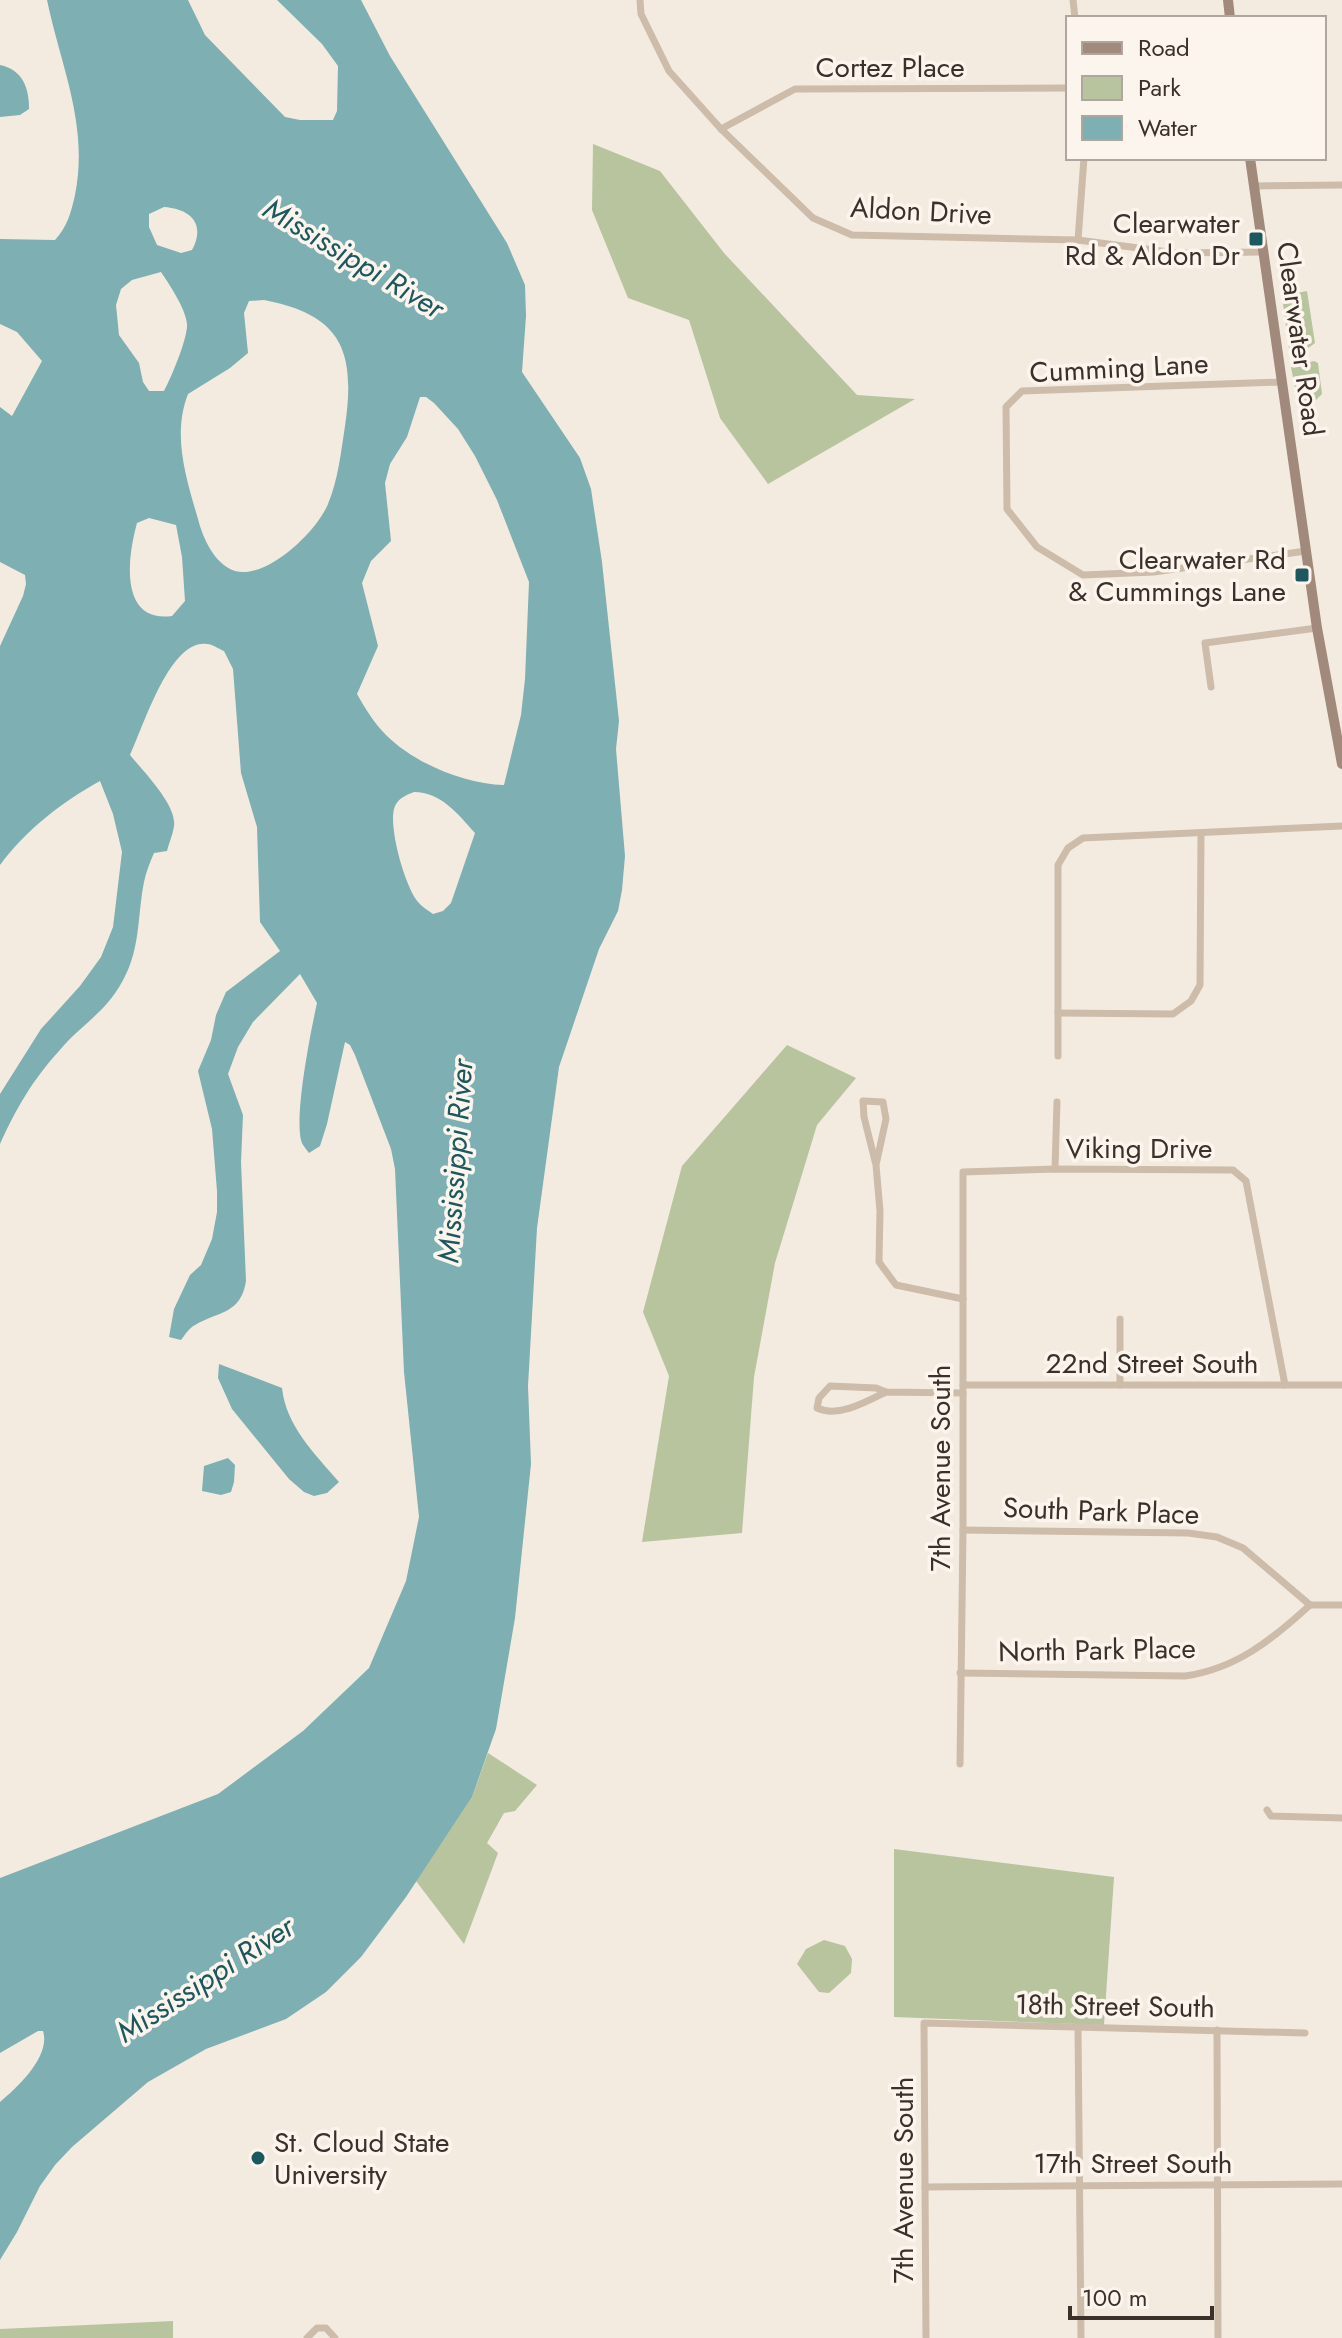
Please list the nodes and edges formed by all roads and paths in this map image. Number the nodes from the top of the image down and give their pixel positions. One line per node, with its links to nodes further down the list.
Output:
1 (640, 0): 3 (street, Aldon Drive)
2 (1066, 88): 3 (street, Cortez Place)
3 (721, 129): 8 (street, Aldon Drive)
4 (1084, 160): 8 (street)
5 (1250, 160): 7 (street, Clearwater Road)
6 (1342, 185): 7 (street)
7 (1254, 186): 9 (street, Clearwater Road)
8 (1078, 240): 9 (street, Aldon Drive)
9 (1264, 252): 10 (street, Clearwater Road)
10 (1282, 382): 11 (street, Clearwater Road); 11 (street, Cumming Lane)
11 (1306, 551): 12 (street, Clearwater Road)
12 (1317, 628): 13 (street); 14 (street, Clearwater Road)
13 (1211, 687)
14 (1342, 764)
15 (1342, 826): 16 (street)
16 (1201, 834): 17 (street); 17 (street)
17 (1058, 1013): 18 (street)
18 (1058, 1056)
19 (1057, 1102): 21 (street)
20 (876, 1165): 20 (street); 23 (street)
21 (1055, 1169): 22 (street, Viking Drive); 26 (street, Viking Drive)
22 (963, 1172): 23 (street, 7th Avenue South)
23 (963, 1299): 28 (street, 7th Avenue South)
24 (1120, 1319): 25 (street)
25 (1120, 1385): 26 (street, 22nd Street South); 28 (street, 22nd Street South)
26 (1285, 1385): 27 (street, 22nd Street South)
27 (1342, 1385)
28 (963, 1389): 29 (street, 22nd Street South); 30 (street, 7th Avenue South)
29 (886, 1392): 29 (street, 22nd Street South)
30 (963, 1530): 31 (street, South Park Place); 33 (street, 7th Avenue South)
31 (1310, 1605): 32 (street); 33 (street, North Park Place)
32 (1342, 1605)
33 (960, 1673): 34 (street, 7th Avenue South)
34 (960, 1764)
35 (1267, 1810): 36 (street)
36 (1342, 1818)
37 (924, 2023): 38 (street, 18th Street South); 44 (street, 7th Avenue South)
38 (1078, 2027): 39 (street, 18th Street South); 42 (street)
39 (1217, 2030): 40 (street, 18th Street South); 43 (street)
40 (1305, 2033)
41 (1342, 2184): 43 (street, 17th Street South)
42 (1078, 2185): 43 (street, 17th Street South); 44 (street, 17th Street South); 48 (street)
43 (1217, 2185): 49 (street)
44 (925, 2187): 47 (street, 7th Avenue South)
45 (307, 2338): 46 (street)
46 (335, 2338)
47 (926, 2338)
48 (1081, 2338)
49 (1218, 2338)

